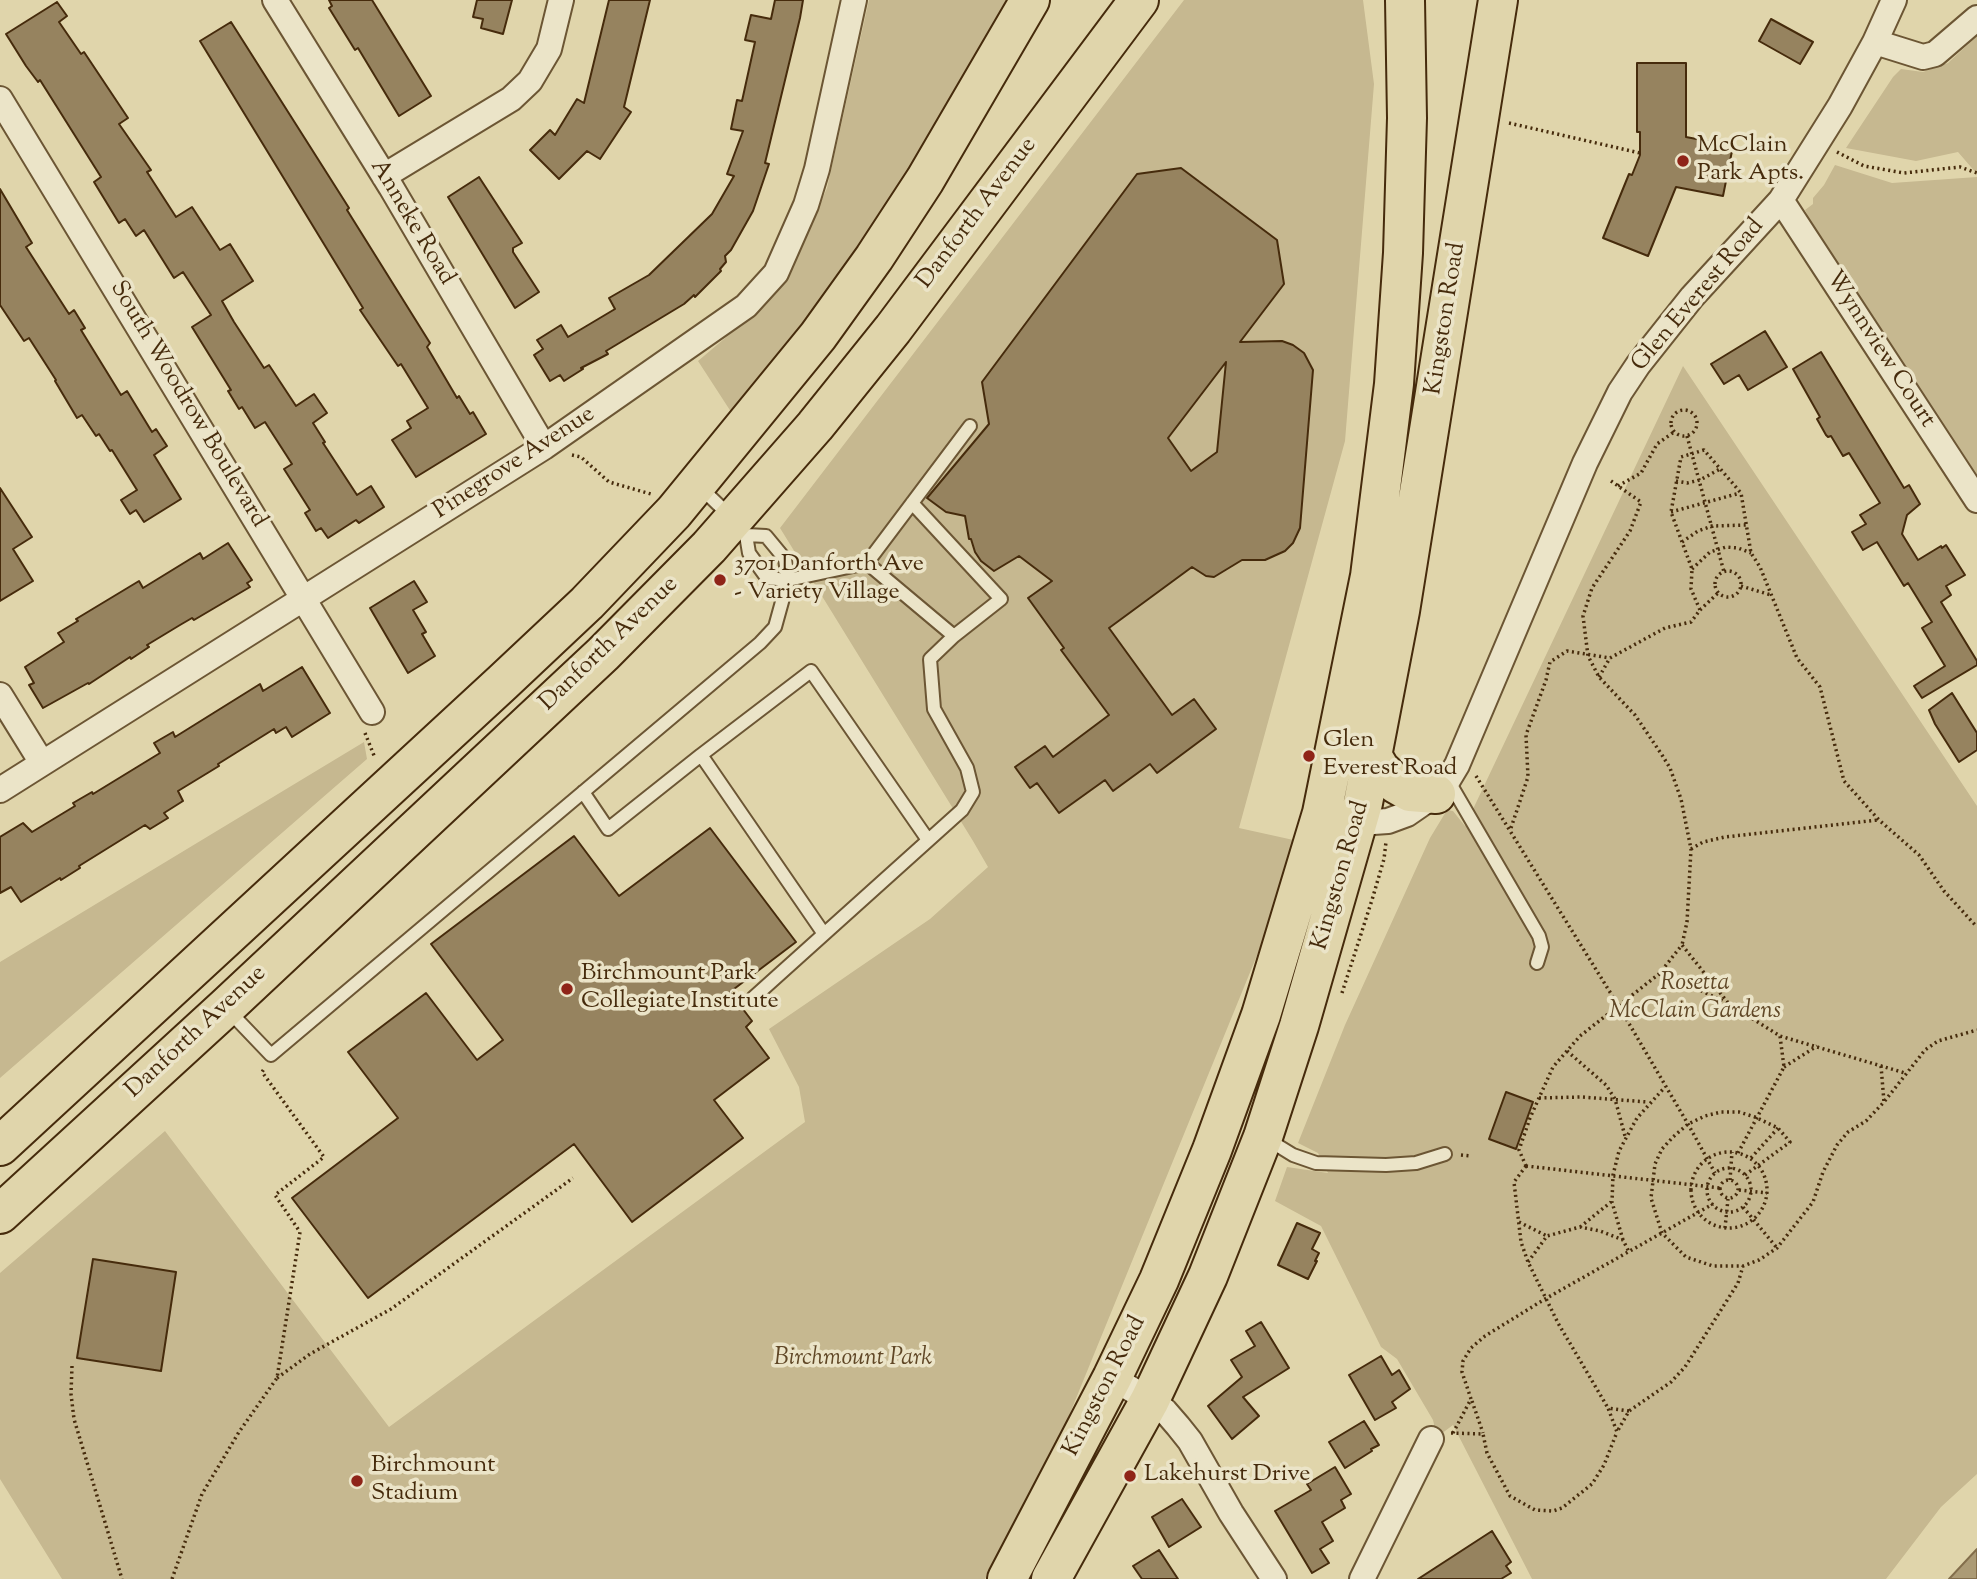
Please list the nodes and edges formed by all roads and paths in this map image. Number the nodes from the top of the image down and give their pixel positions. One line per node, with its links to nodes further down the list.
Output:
1 (275, 0): 16 (street, Anneke Road)
2 (561, 0): 16 (street)
3 (853, 0): 21 (street, Pinegrove Avenue)
4 (1030, 0): 27 (main road, Danforth Avenue)
5 (1139, 0): 37 (main road, Danforth Avenue)
6 (1405, 0): 65 (main road, Kingston Road)
7 (1497, 0): 57 (main road, Kingston Road)
8 (1894, 0): 10 (street, Glen Everest Road)
9 (1977, 18): 10 (street)
10 (1875, 41): 13 (street, Glen Everest Road)
11 (0, 99): 48 (street, South Woodrow Boulevard)
12 (1509, 123): 14 (path)
13 (1818, 142): 15 (path); 17 (street, Glen Everest Road)
14 (1640, 153)
15 (1977, 173)
16 (384, 176): 21 (street, Anneke Road)
17 (1781, 200): 31 (street, Wynnview Court); 61 (street, Glen Everest Road)
18 (970, 426): 32 (lane)
19 (1674, 432): 20 (path); 20 (path); 28 (path)
20 (1687, 436): 22 (path)
21 (544, 447): 30 (path); 48 (street, Pinegrove Avenue)
22 (1693, 455): 23 (path); 24 (path); 26 (path)
23 (1720, 469): 24 (path); 29 (path)
24 (1700, 480): 26 (path); 33 (path)
25 (1611, 481): 28 (path)
26 (1676, 481): 34 (path)
27 (698, 485): 37 (lane); 96 (main road, Danforth Avenue)
28 (1618, 486): 51 (path)
29 (1741, 493): 33 (path); 35 (path)
30 (661, 497)
31 (1977, 500)
32 (912, 503): 41 (lane); 50 (lane)
33 (1706, 503): 34 (path); 36 (path)
34 (1671, 512): 38 (path)
35 (1746, 525): 36 (path); 40 (path)
36 (1712, 526): 38 (path); 39 (path)
37 (740, 528): 44 (lane); 44 (lane); 77 (main road, Danforth Avenue)
38 (1682, 542): 42 (path)
39 (1718, 549): 40 (path); 42 (path); 43 (path)
40 (1751, 553): 47 (path)
41 (867, 563): 44 (lane); 50 (lane)
42 (1692, 569): 49 (path)
43 (1724, 572): 45 (path); 46 (path)
44 (788, 580): 63 (lane)
45 (1741, 586): 46 (path); 47 (path)
46 (1718, 593): 49 (path)
47 (1771, 595): 64 (path)
48 (305, 598): 55 (street, South Woodrow Boulevard); 59 (street, Pinegrove Avenue)
49 (1700, 610): 52 (path)
50 (954, 636): 67 (lane)
51 (1588, 656): 52 (path); 53 (path); 66 (path)
52 (1610, 658): 53 (path)
53 (1599, 677): 68 (path)
54 (0, 695): 59 (street)
55 (368, 720): 58 (path)
56 (701, 755): 63 (lane); 67 (lane); 70 (lane)
57 (1373, 757): 61 (main road); 65 (main road, Kingston Road)
58 (375, 758)
59 (42, 763): 62 (street, Pinegrove Avenue)
60 (1476, 776): 66 (path)
61 (1442, 787): 65 (street, Glen Everest Road); 72 (lane)
62 (0, 790)
63 (583, 792): 82 (lane)
64 (1879, 820): 68 (path); 69 (path)
65 (1338, 824): 94 (main road, Kingston Road); 137 (main road, Kingston Road)
66 (1511, 828): 76 (path)
67 (928, 841): 70 (lane)
68 (1691, 849): 71 (path)
69 (1977, 927)
70 (824, 934): 74 (lane)
71 (1682, 945): 73 (path); 75 (path)
72 (1537, 963)
73 (1659, 974): 75 (path); 76 (path)
74 (753, 998)
75 (1729, 1003): 79 (path)
76 (1618, 1005): 81 (path); 86 (path)
77 (226, 1007): 82 (lane); 122 (main road, Danforth Avenue)
78 (1977, 1030): 85 (path)
79 (1780, 1036): 80 (path); 84 (path)
80 (1816, 1046): 83 (path); 84 (path)
81 (1567, 1051): 87 (path); 88 (path)
82 (271, 1055): 136 (path)
83 (1881, 1066): 85 (path); 90 (path)
84 (1784, 1067): 91 (path)
85 (1905, 1073): 90 (path)
86 (1665, 1087): 89 (path); 92 (path)
87 (1539, 1098): 88 (path); 102 (path)
88 (1615, 1099): 89 (path); 95 (path)
89 (1650, 1102): 95 (path)
90 (1884, 1102): 130 (path)
91 (1755, 1116): 92 (path); 93 (path); 97 (path)
92 (1689, 1124): 100 (path); 108 (path)
93 (1778, 1128): 99 (path); 101 (path)
94 (1263, 1137): 98 (lane); 139 (main road, Kingston Road)
95 (1625, 1137): 105 (path)
96 (0, 1146)
97 (1735, 1153): 99 (path); 100 (path); 103 (path)
98 (1445, 1154)
99 (1750, 1158): 101 (path)
100 (1706, 1160): 104 (path); 110 (path)
101 (1757, 1164): 106 (path); 115 (path)
102 (1526, 1166): 105 (path); 124 (path)
103 (1730, 1168): 104 (path); 106 (path); 109 (path)
104 (1715, 1173): 111 (path)
105 (1613, 1175): 108 (path); 117 (path)
106 (1745, 1175): 114 (path)
107 (573, 1178): 136 (path)
108 (1651, 1180): 110 (path); 127 (path)
109 (1730, 1180): 112 (path); 113 (path)
110 (1692, 1184): 111 (path); 121 (path)
111 (1708, 1187): 112 (path); 118 (path)
112 (1720, 1188): 116 (path)
113 (1739, 1190): 114 (path); 116 (path)
114 (1751, 1191): 115 (path); 119 (path)
115 (1767, 1193): 123 (path)
116 (1728, 1199): 120 (path)
117 (1612, 1202): 125 (path); 129 (path)
118 (1713, 1203): 120 (path); 121 (path)
119 (1743, 1207): 120 (path); 123 (path)
120 (1727, 1211): 126 (path)
121 (1698, 1212): 126 (path); 127 (path)
122 (0, 1214)
123 (1754, 1219): 126 (path); 130 (path)
124 (1519, 1222): 128 (path); 132 (path)
125 (1580, 1227): 128 (path); 129 (path)
126 (1725, 1228)
127 (1662, 1233): 131 (path); 133 (path)
128 (1547, 1236): 132 (path)
129 (1623, 1240): 131 (path)
130 (1777, 1248): 133 (path)
131 (1629, 1252): 134 (path)
132 (1528, 1262): 134 (path)
133 (1743, 1266): 141 (path)
134 (1545, 1299): 138 (path); 140 (path)
135 (72, 1366): 145 (path)
136 (278, 1378): 146 (path)
137 (1112, 1378): 139 (street); 147 (main road, Kingston Road)
138 (1471, 1399): 143 (path); 144 (path)
139 (1150, 1400): 148 (main road, Kingston Road); 149 (street)
140 (1608, 1408): 141 (path); 142 (path)
141 (1629, 1410): 142 (path)
142 (1617, 1432): 143 (path)
143 (1483, 1434): 144 (path)
144 (1442, 1436): 150 (street)
145 (122, 1579)
146 (172, 1579)
147 (1007, 1579)
148 (1051, 1579)
149 (1274, 1579)
150 (1362, 1579)

